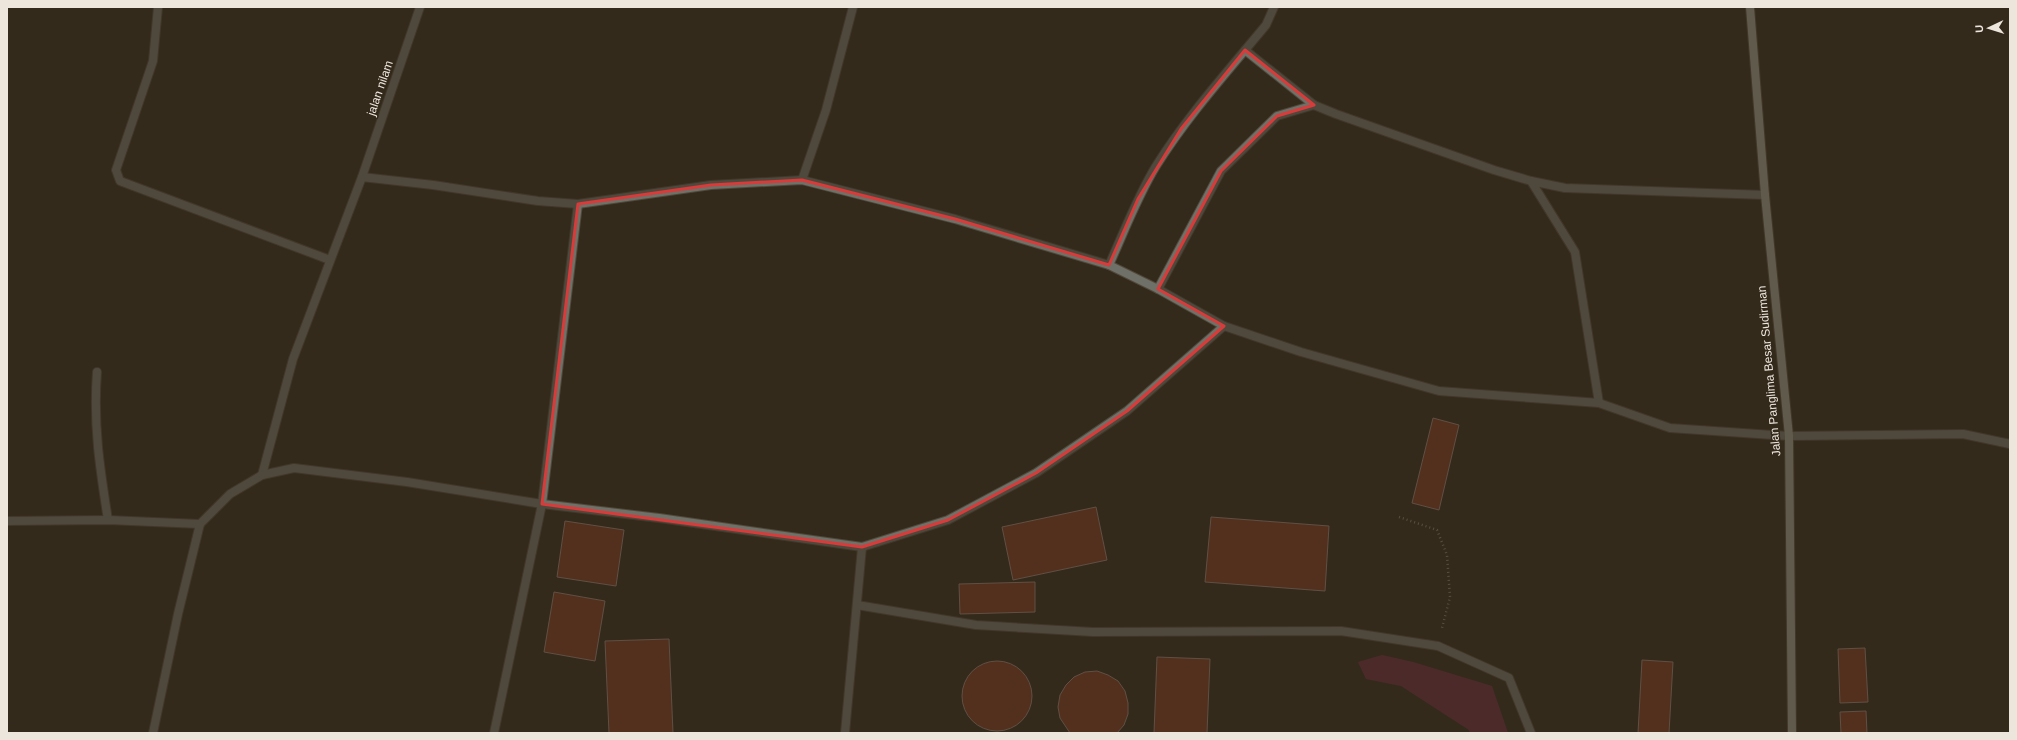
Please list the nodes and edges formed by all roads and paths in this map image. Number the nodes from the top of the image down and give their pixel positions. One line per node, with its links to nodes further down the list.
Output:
1 (158, 7): 13 (street)
2 (420, 7): 8 (street, jalan nilam)
3 (853, 7): 9 (street)
4 (1274, 7): 6 (street)
5 (1750, 7): 11 (main road, Jalan Panglima Besar Sudirman)
6 (1246, 50): 7 (street); 14 (street)
7 (1314, 105): 10 (street); 15 (street)
8 (362, 178): 12 (street); 13 (street, jalan nilam)
9 (802, 180): 12 (street); 14 (street)
10 (1531, 181): 11 (street); 18 (street)
11 (1764, 195): 19 (main road, Jalan Panglima Besar Sudirman)
12 (578, 204): 22 (street)
13 (330, 260): 21 (street, jalan nilam)
14 (1109, 265): 15 (street)
15 (1158, 289): 16 (street)
16 (1224, 326): 18 (street); 27 (street)
17 (97, 372): 24 (street)
18 (1599, 403): 19 (street)
19 (1789, 436): 20 (street); 34 (main road, Jalan Panglima Besar Sudirman)
20 (2010, 444)
21 (262, 475): 22 (street); 26 (street)
22 (542, 504): 27 (street); 31 (street)
23 (1399, 517): 29 (path)
24 (108, 520): 25 (street); 26 (street)
25 (7, 521)
26 (200, 524): 30 (street)
27 (862, 547): 28 (street)
28 (856, 604): 29 (street); 32 (street)
29 (1438, 646): 33 (street)
30 (153, 733)
31 (494, 733)
32 (845, 733)
33 (1531, 733)
34 (1792, 733)

